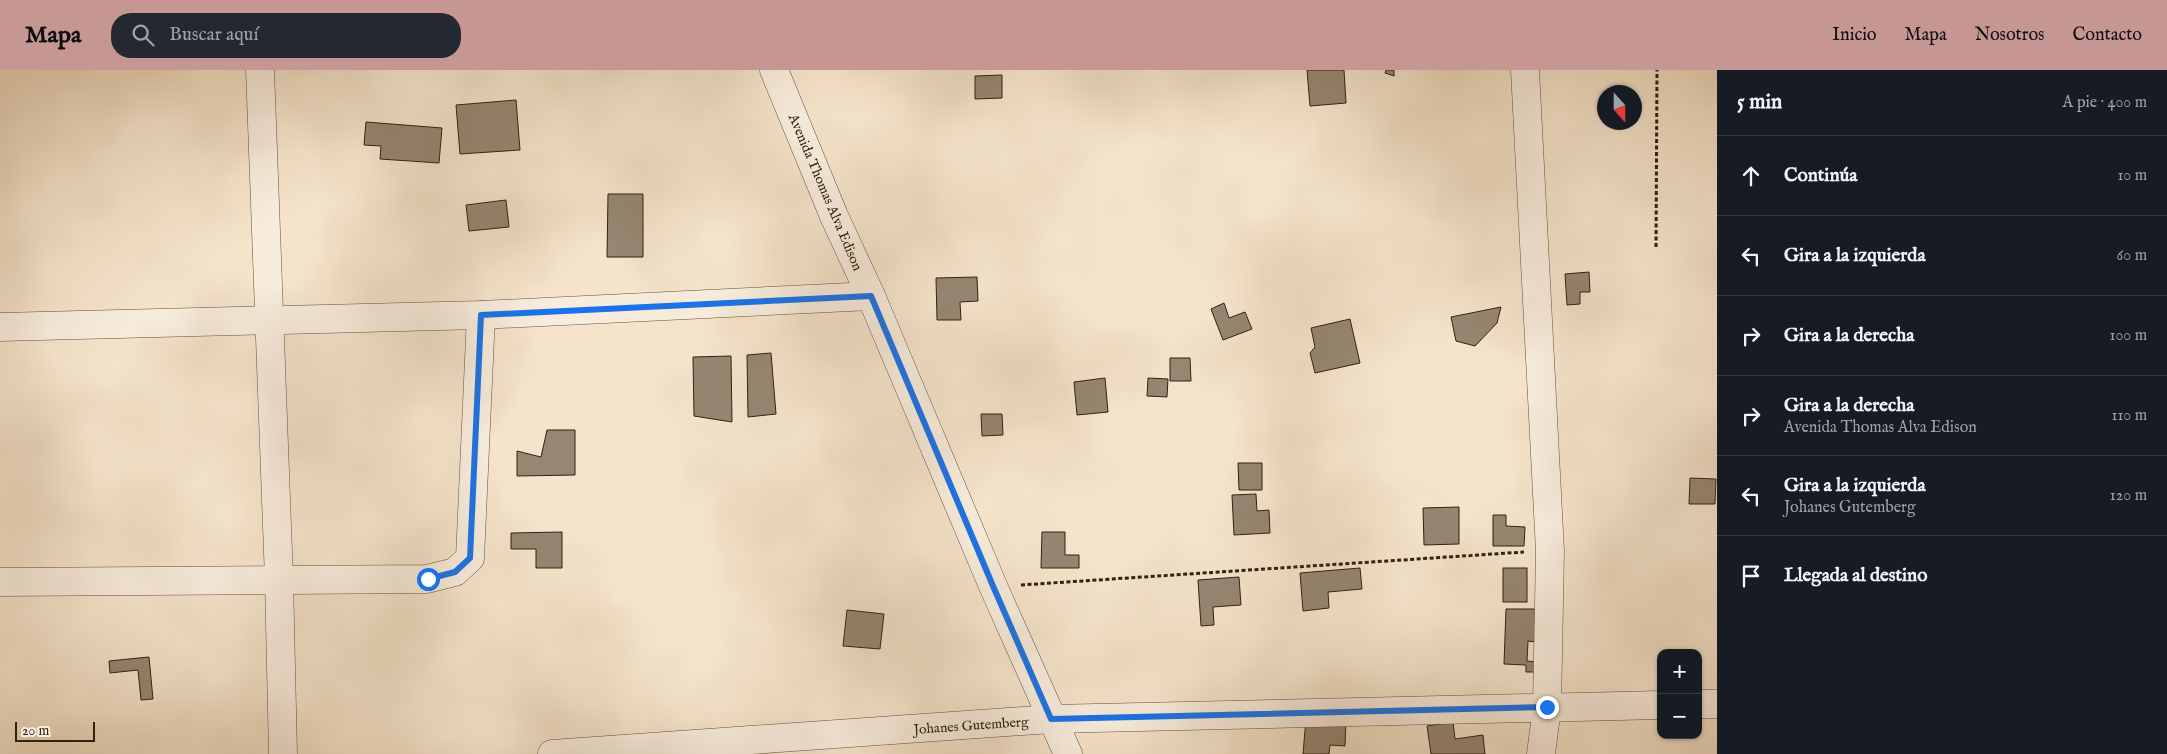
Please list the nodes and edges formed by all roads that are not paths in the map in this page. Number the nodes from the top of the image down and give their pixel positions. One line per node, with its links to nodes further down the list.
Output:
1 (260, 70): 6 (street)
2 (774, 70): 4 (street, Avenida Thomas Alva Edison)
3 (1525, 70): 13 (street)
4 (871, 296): 5 (street); 14 (street, Avenida Thomas Alva Edison)
5 (481, 315): 6 (street); 8 (street)
6 (268, 320): 7 (street); 8 (street)
7 (0, 327)
8 (279, 579): 9 (street); 15 (street)
9 (0, 582)
10 (1702, 704): 11 (street)
11 (1717, 704)
12 (1657, 705): 13 (street, Johanes Gutemberg)
13 (1547, 707): 14 (street, Johanes Gutemberg); 18 (street)
14 (1051, 719): 16 (street, Johanes Gutemberg); 17 (street, Avenida Thomas Alva Edison)
15 (283, 754)
16 (552, 754)
17 (1068, 754)
18 (1541, 754)

